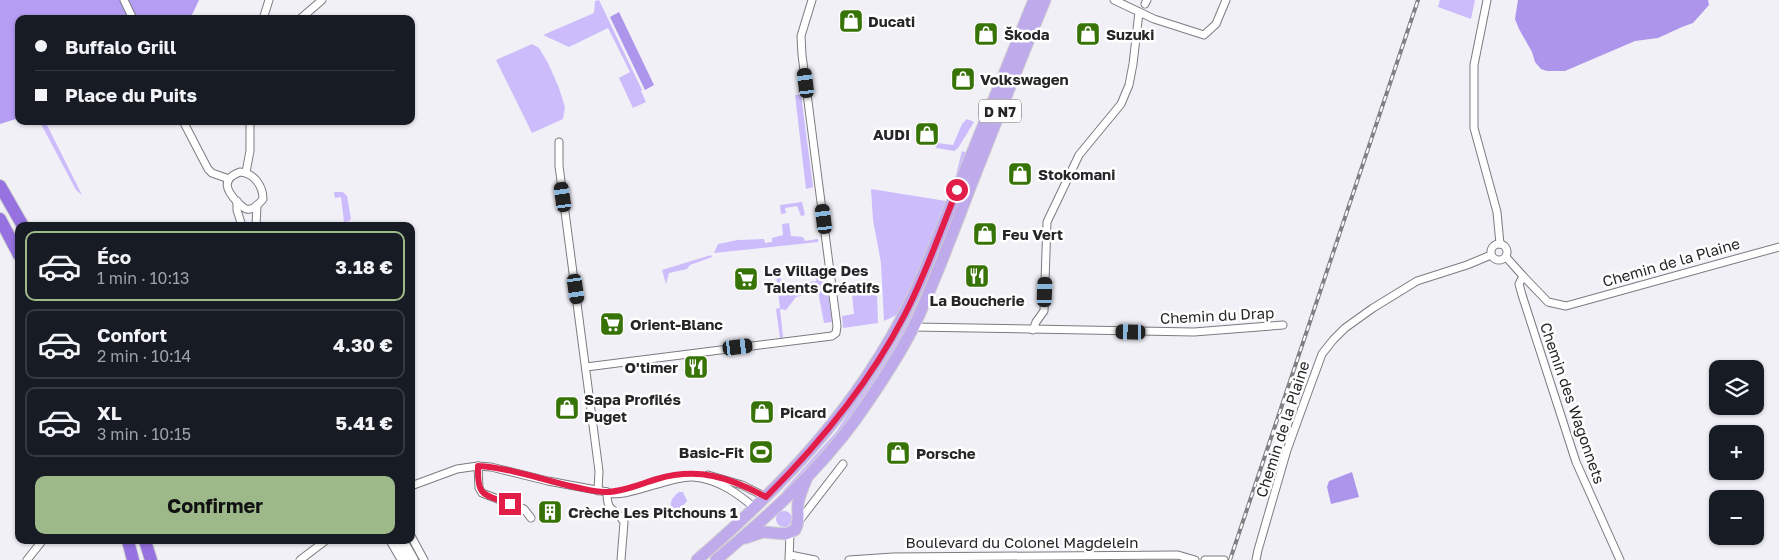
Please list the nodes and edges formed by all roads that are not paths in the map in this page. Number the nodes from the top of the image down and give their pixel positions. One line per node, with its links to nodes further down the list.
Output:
1 (124, 0): 11 (street)
2 (269, 0): 12 (street)
3 (322, 0): 13 (street)
4 (812, 0): 35 (street)
5 (1034, 0): 42 (main road, D N7)
6 (1045, 0): 33 (main road, D N7)
7 (1114, 0): 10 (street)
8 (1226, 0): 10 (street)
9 (1487, 0): 26 (street)
10 (1139, 12): 34 (street)
11 (131, 15)
12 (264, 15)
13 (305, 15)
14 (185, 125): 18 (street)
15 (250, 125): 17 (street)
16 (559, 142): 35 (street)
17 (246, 172): 18 (street); 21 (street)
18 (229, 179): 20 (street)
19 (0, 186): 23 (highway)
20 (237, 201): 21 (street); 24 (street)
21 (257, 205): 25 (street)
22 (0, 219): 27 (highway)
23 (21, 222)
24 (241, 222)
25 (256, 222)
26 (1500, 244): 29 (street); 30 (street)
27 (15, 247)
28 (1779, 247): 31 (street, Chemin de la Plaine)
29 (1491, 255): 30 (street); 76 (street, Chemin de la Plaine)
30 (1506, 257): 31 (street)
31 (1523, 276): 77 (street, Chemin des Wagonnets)
32 (1283, 324): 34 (street, Chemin du Drap)
33 (913, 327): 34 (street, Chemin du Drap); 38 (main road, D N7)
34 (1033, 330)
35 (586, 367): 40 (street)
36 (843, 464): 47 (street)
37 (478, 466): 39 (street); 40 (street); 46 (street)
38 (808, 476): 43 (main road, D N7); 47 (main road)
39 (415, 485)
40 (598, 491): 41 (street)
41 (606, 492): 42 (street); 44 (street); 68 (street)
42 (766, 497): 43 (main road); 44 (main road, D N7)
43 (779, 504): 45 (main road, D N7); 47 (main road)
44 (755, 508): 45 (main road); 69 (main road, D N7)
45 (765, 517): 48 (main road); 49 (main road, D N7)
46 (531, 518)
47 (798, 519): 48 (main road)
48 (786, 533): 49 (main road); 57 (street)
49 (738, 541): 70 (main road, D N7)
50 (415, 543): 67 (street)
51 (40, 544): 61 (street)
52 (129, 544): 62 (highway)
53 (146, 544): 63 (highway)
54 (321, 544): 64 (street)
55 (394, 544): 65 (street)
56 (404, 544): 66 (street)
57 (790, 557): 71 (street)
58 (944, 558): 59 (street, Boulevard du Colonel Magdelein); 72 (street, Boulevard du Colonel Magdelein)
59 (1078, 558): 60 (street, Boulevard du Colonel Magdelein)
60 (1166, 558): 73 (street, Boulevard du Colonel Magdelein)
61 (27, 560)
62 (133, 560)
63 (150, 560)
64 (300, 560)
65 (403, 560)
66 (413, 560)
67 (424, 560)
68 (621, 560)
69 (697, 560)
70 (716, 560)
71 (815, 560)
72 (849, 560)
73 (1196, 560)
74 (1205, 560): 75 (street)
75 (1223, 560)
76 (1256, 560)
77 (1620, 560)

